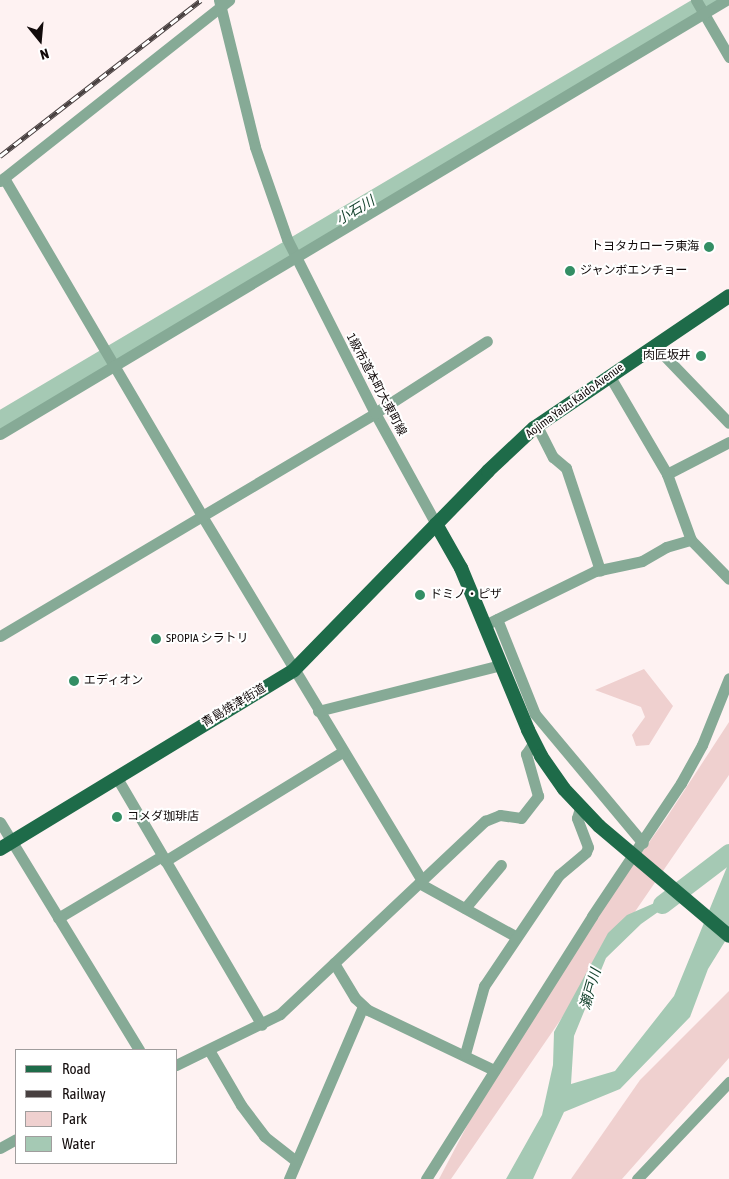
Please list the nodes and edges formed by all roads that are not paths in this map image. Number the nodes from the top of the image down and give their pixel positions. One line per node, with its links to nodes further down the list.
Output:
1 (219, 0): 8 (street, 1級市道本町大東町線)
2 (229, 0): 7 (street)
3 (696, 0): 5 (street)
4 (726, 0): 5 (street)
5 (704, 13): 6 (street); 8 (street)
6 (729, 57)
7 (2, 179): 12 (street)
8 (294, 256): 12 (street); 14 (street, 1級市道本町大東町線)
9 (729, 296): 11 (main road, Aojima Yaizu Kaido Avenue)
10 (487, 341): 14 (street)
11 (654, 345): 13 (main road, Aojima Yaizu Kaido Avenue); 15 (street)
12 (114, 367): 17 (street); 20 (street)
13 (609, 375): 16 (main road, Aojima Yaizu Kaido Avenue); 19 (street)
14 (375, 412): 20 (street); 21 (street, 1級市道本町大東町線)
15 (729, 422)
16 (537, 426): 21 (main road, Aojima Yaizu Kaido Avenue); 23 (street)
17 (0, 434)
18 (729, 442): 19 (street)
19 (667, 474): 22 (street)
20 (202, 516): 27 (street); 29 (street)
21 (436, 524): 26 (main road); 29 (main road, 青島焼津街道)
22 (691, 540): 23 (street); 24 (street)
23 (600, 570): 25 (street)
24 (727, 572)
25 (498, 619): 26 (street); 37 (street)
26 (484, 625): 28 (main road)
27 (0, 636)
28 (501, 665): 31 (street); 32 (main road)
29 (294, 670): 31 (street); 34 (main road, 青島焼津街道)
30 (729, 678): 37 (street)
31 (318, 711): 33 (street)
32 (534, 742): 35 (main road); 42 (street)
33 (342, 752): 40 (street); 42 (street)
34 (117, 778): 38 (main road, 青島焼津街道); 40 (street)
35 (580, 808): 39 (main road); 45 (street)
36 (0, 822): 38 (street)
37 (643, 842): 39 (street)
38 (6, 845): 44 (street)
39 (635, 856): 46 (main road); 54 (street)
40 (164, 859): 44 (street); 49 (street)
41 (501, 865): 43 (street)
42 (420, 882): 43 (street); 47 (street)
43 (464, 908): 45 (street)
44 (58, 918): 50 (street)
45 (515, 936): 52 (street)
46 (729, 936)
47 (334, 963): 48 (street); 49 (street)
48 (363, 1006): 52 (street); 58 (street)
49 (262, 1025): 51 (street)
50 (138, 1049)
51 (209, 1050): 53 (street); 58 (street)
52 (465, 1054): 54 (street)
53 (178, 1064)
54 (494, 1070): 60 (street)
55 (729, 1082): 61 (street)
56 (15, 1140): 57 (street)
57 (0, 1148)
58 (296, 1162): 59 (street)
59 (289, 1179)
60 (426, 1179)
61 (637, 1179)

